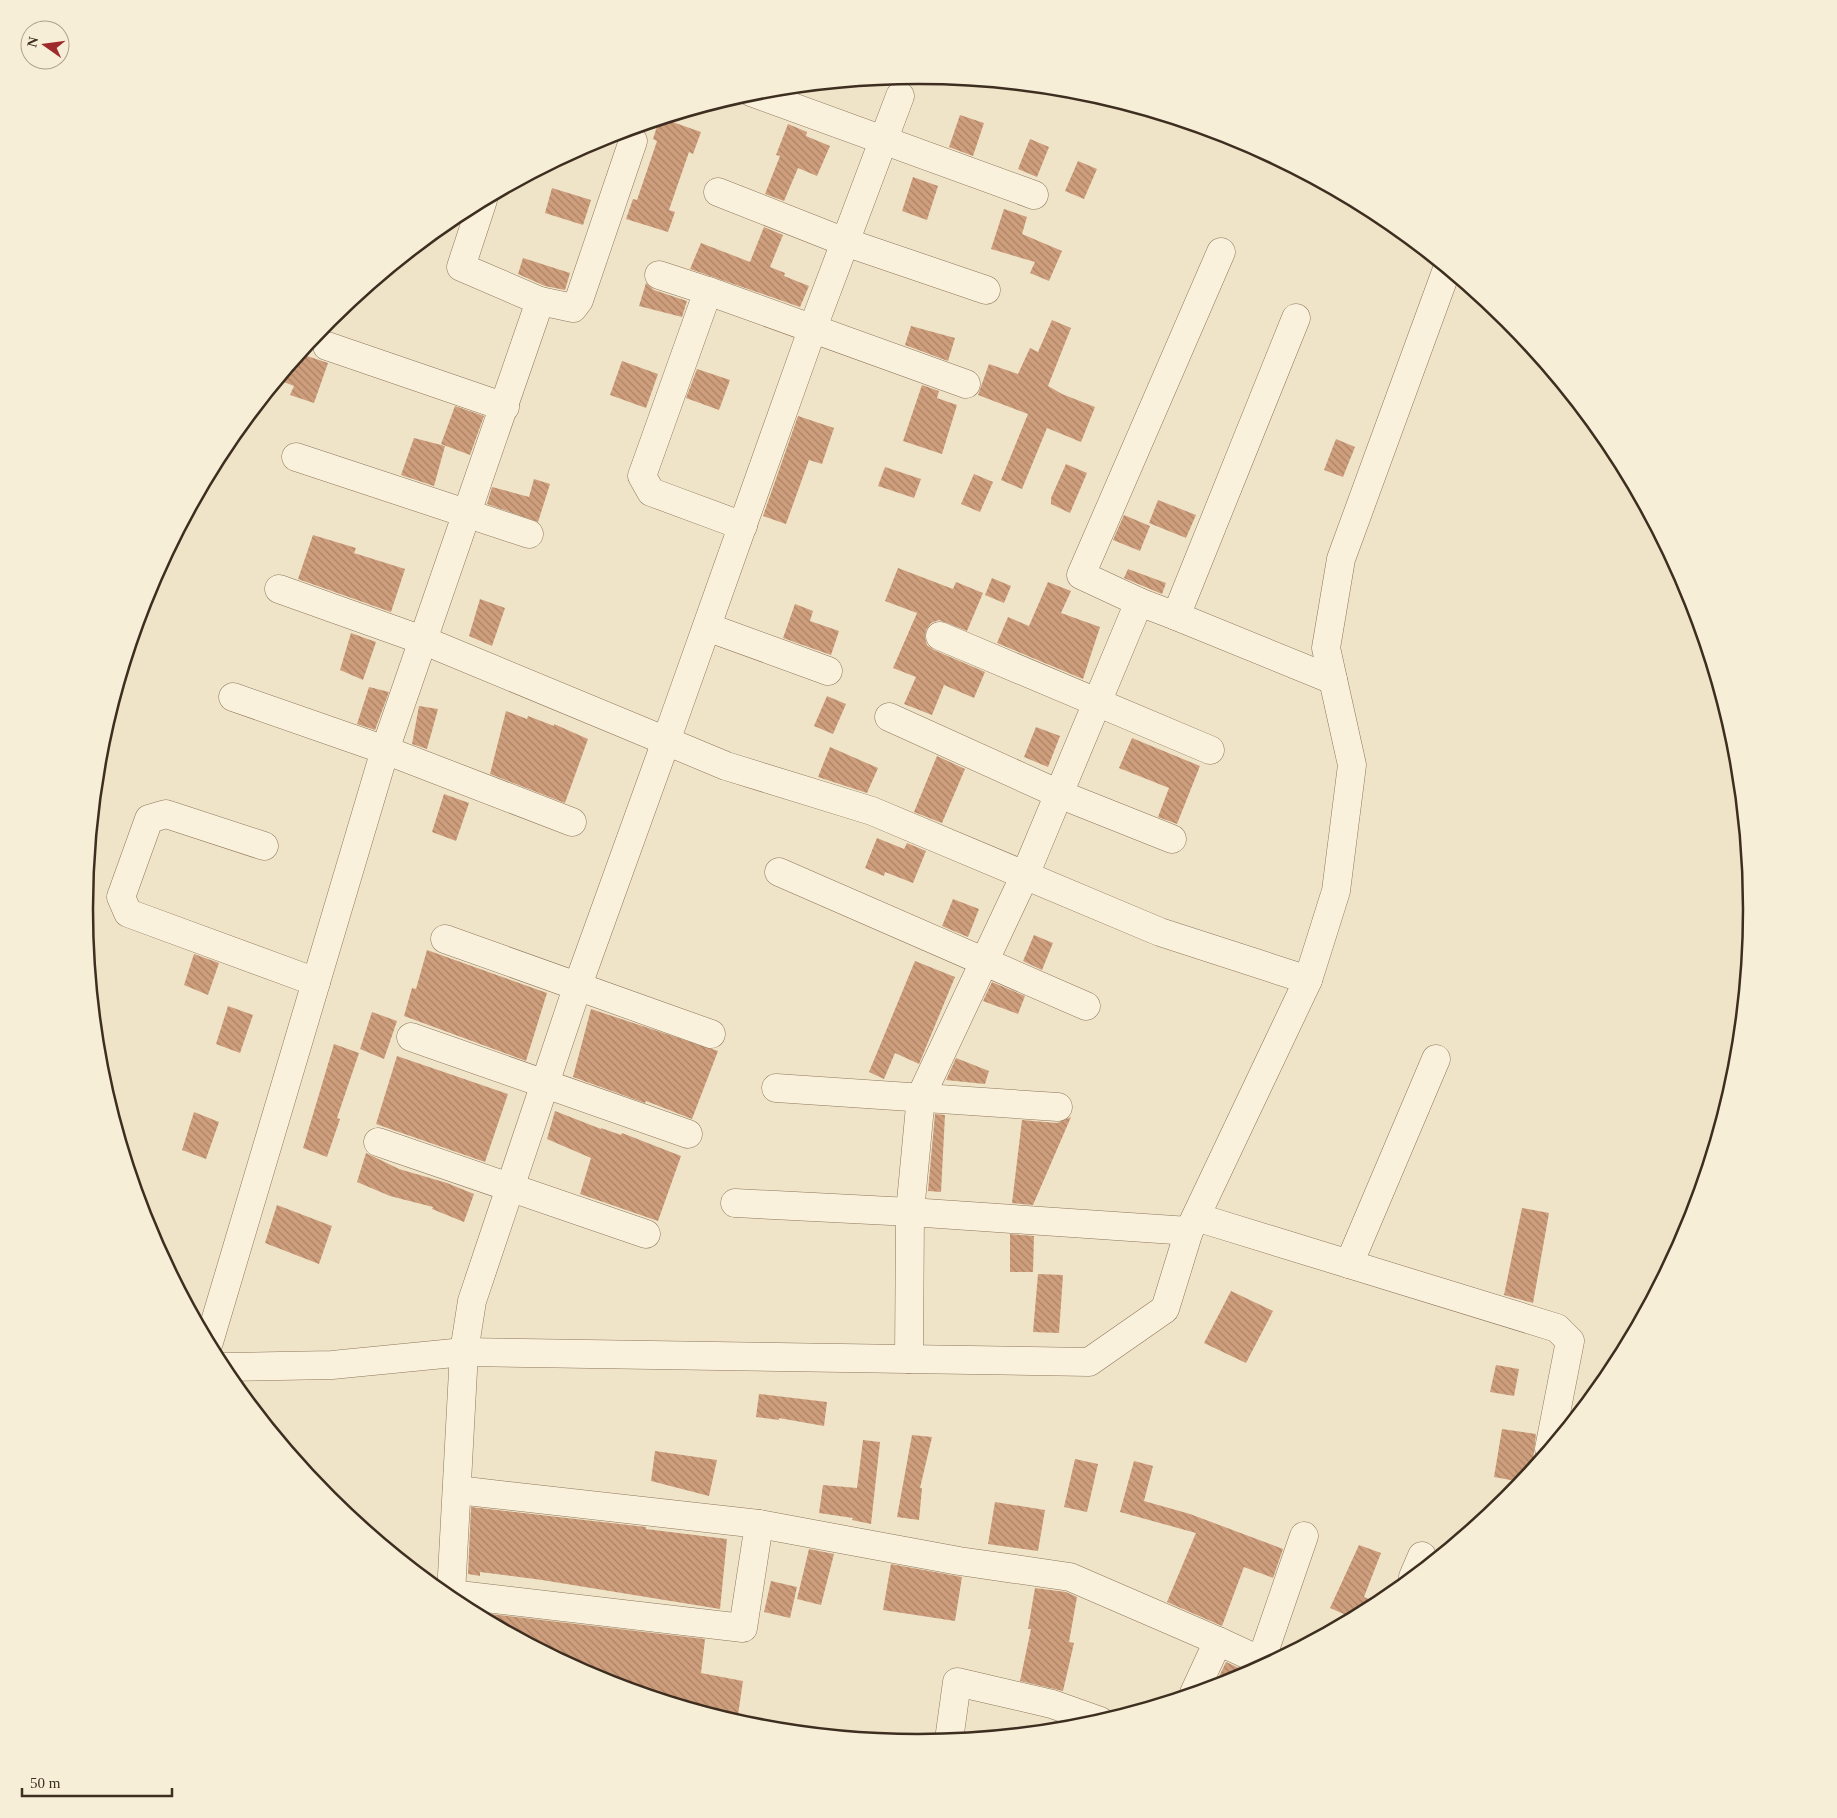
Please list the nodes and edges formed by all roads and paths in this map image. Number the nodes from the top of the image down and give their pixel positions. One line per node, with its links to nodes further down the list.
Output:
1 (900, 96): 3 (street)
2 (768, 98): 3 (street)
3 (884, 140): 6 (street); 8 (street)
4 (634, 141): 14 (street)
5 (718, 192): 8 (street)
6 (1034, 195)
7 (479, 211): 14 (street)
8 (845, 242): 12 (street); 16 (street)
9 (1221, 252): 25 (street)
10 (1445, 274): 31 (street)
11 (659, 275): 13 (street)
12 (986, 290)
13 (708, 291): 16 (street); 22 (street)
14 (540, 301): 19 (street)
15 (1296, 318): 26 (street)
16 (812, 330): 18 (street); 22 (street)
17 (327, 346): 19 (street)
18 (966, 384)
19 (505, 407): 21 (street)
20 (296, 457): 21 (street)
21 (468, 515): 23 (street); 29 (street)
22 (743, 526): 27 (street)
23 (529, 534)
24 (279, 589): 29 (street)
25 (1139, 602): 26 (street); 33 (street)
26 (1176, 616): 31 (street)
27 (707, 628): 30 (street); 35 (street)
28 (940, 636): 33 (street)
29 (425, 641): 35 (street); 36 (street)
30 (828, 671)
31 (1333, 680): 46 (street)
32 (232, 697): 36 (street)
33 (1097, 704): 37 (street); 38 (street)
34 (889, 717): 38 (street)
35 (666, 741): 43 (street); 48 (street)
36 (385, 750): 39 (street); 47 (street)
37 (1210, 750)
38 (1059, 794): 40 (street); 43 (street)
39 (572, 822)
40 (1172, 838)
41 (264, 846): 47 (street)
42 (779, 872): 45 (street)
43 (1025, 875): 45 (street); 46 (street)
44 (445, 939): 48 (street)
45 (984, 961): 49 (street); 55 (street)
46 (1308, 980): 62 (street)
47 (316, 982): 65 (street)
48 (578, 986): 50 (street); 53 (street)
49 (1086, 1006)
50 (711, 1034)
51 (411, 1037): 53 (street)
52 (1436, 1059): 64 (street)
53 (544, 1083): 57 (street); 59 (street)
54 (776, 1088): 55 (street)
55 (921, 1096): 56 (street); 61 (street)
56 (1058, 1107)
57 (688, 1134)
58 (378, 1142): 59 (street)
59 (510, 1187): 63 (street); 66 (street)
60 (735, 1203): 61 (street)
61 (910, 1212): 62 (street); 67 (street)
62 (1192, 1224): 64 (street); 67 (street)
63 (646, 1234)
64 (1349, 1264): 69 (street)
65 (211, 1334)
66 (464, 1352): 67 (street); 68 (street); 70 (street)
67 (908, 1359)
68 (232, 1367)
69 (1555, 1433)
70 (457, 1490): 71 (street); 73 (street)
71 (759, 1524): 74 (street); 75 (street)
72 (1304, 1536): 76 (street)
73 (451, 1589)
74 (464, 1597)
75 (1218, 1641): 77 (street); 78 (street)
76 (1266, 1657)
77 (1259, 1660)
78 (1198, 1685)
79 (1087, 1716): 80 (street)
80 (949, 1733)

